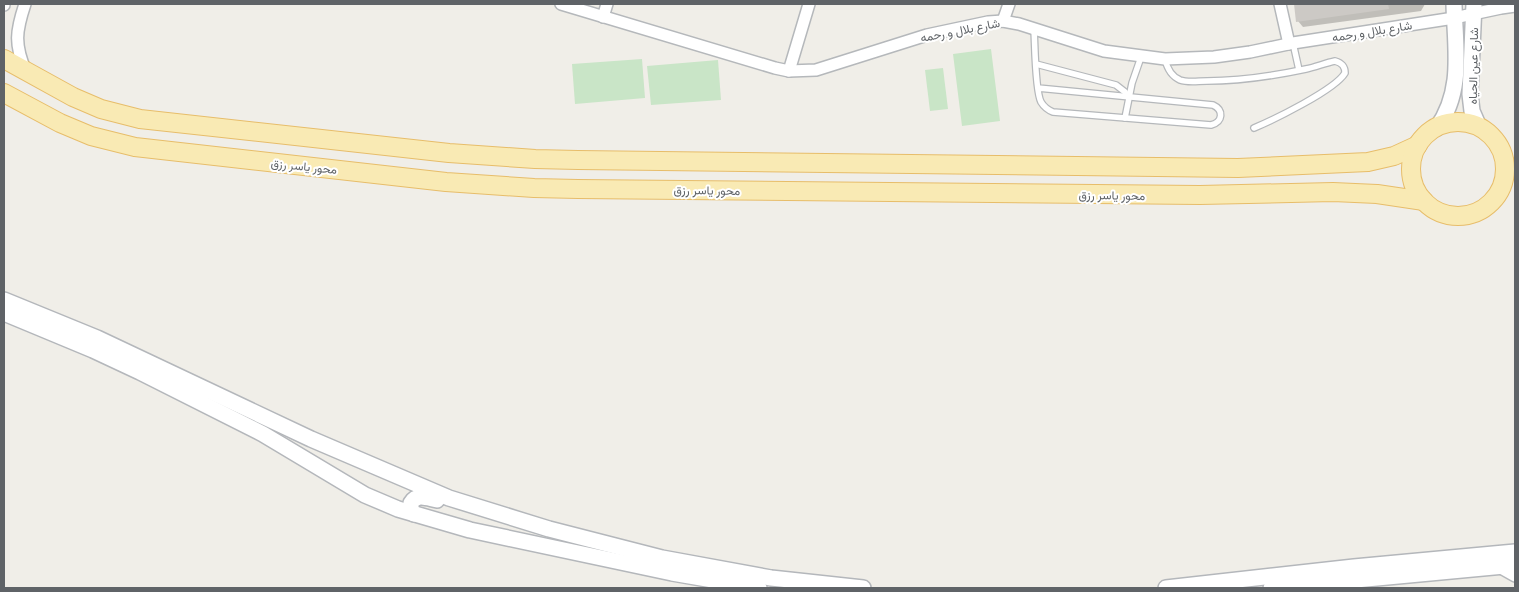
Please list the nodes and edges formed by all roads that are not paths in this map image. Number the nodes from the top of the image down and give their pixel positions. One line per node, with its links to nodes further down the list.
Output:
1 (26, 4): 20 (street)
2 (561, 4): 10 (street, شارع بلال و رحمه)
3 (607, 4): 10 (street)
4 (808, 4): 19 (street)
5 (1009, 4): 11 (street)
6 (1280, 4): 13 (street)
7 (1515, 6): 8 (street, شارع بلال و رحمه)
8 (1474, 8): 9 (street, شارع بلال و رحمه); 27 (street, شارع عين الحياه)
9 (1454, 11): 13 (street, شارع بلال و رحمه); 26 (street, شارع عين الحياه)
10 (603, 17): 19 (street, شارع بلال و رحمه)
11 (1004, 21): 12 (street, شارع بلال و رحمه); 19 (street, شارع بلال و رحمه)
12 (1034, 29): 14 (street, شارع بلال و رحمه); 17 (lane)
13 (1291, 44): 16 (street, شارع بلال و رحمه); 18 (lane)
14 (1141, 57): 16 (street, شارع بلال و رحمه); 23 (lane)
15 (4, 59): 20 (main road)
16 (1165, 59): 18 (lane)
17 (1036, 64): 21 (lane); 23 (lane)
18 (1299, 70): 25 (lane)
19 (789, 71)
20 (26, 72): 28 (main road)
21 (1038, 88): 23 (lane); 24 (lane)
22 (4, 93): 31 (main road, محور ياسر رزق)
23 (1128, 97): 24 (lane); 24 (lane)
24 (1125, 118)
25 (1254, 128)
26 (1437, 128): 27 (main road); 28 (main road)
27 (1486, 132): 29 (main road); 30 (main road)
28 (1418, 145): 31 (main road)
29 (1515, 147)
30 (1507, 191): 31 (main road)
31 (1424, 202)
32 (4, 300): 34 (street)
33 (4, 313): 35 (street)
34 (449, 498): 35 (street); 41 (street)
35 (414, 514): 40 (street)
36 (1515, 552): 42 (street)
37 (1515, 565): 38 (street)
38 (1497, 567): 39 (street); 43 (street)
39 (1515, 576)
40 (759, 588)
41 (863, 588)
42 (1166, 588)
43 (1271, 588)

